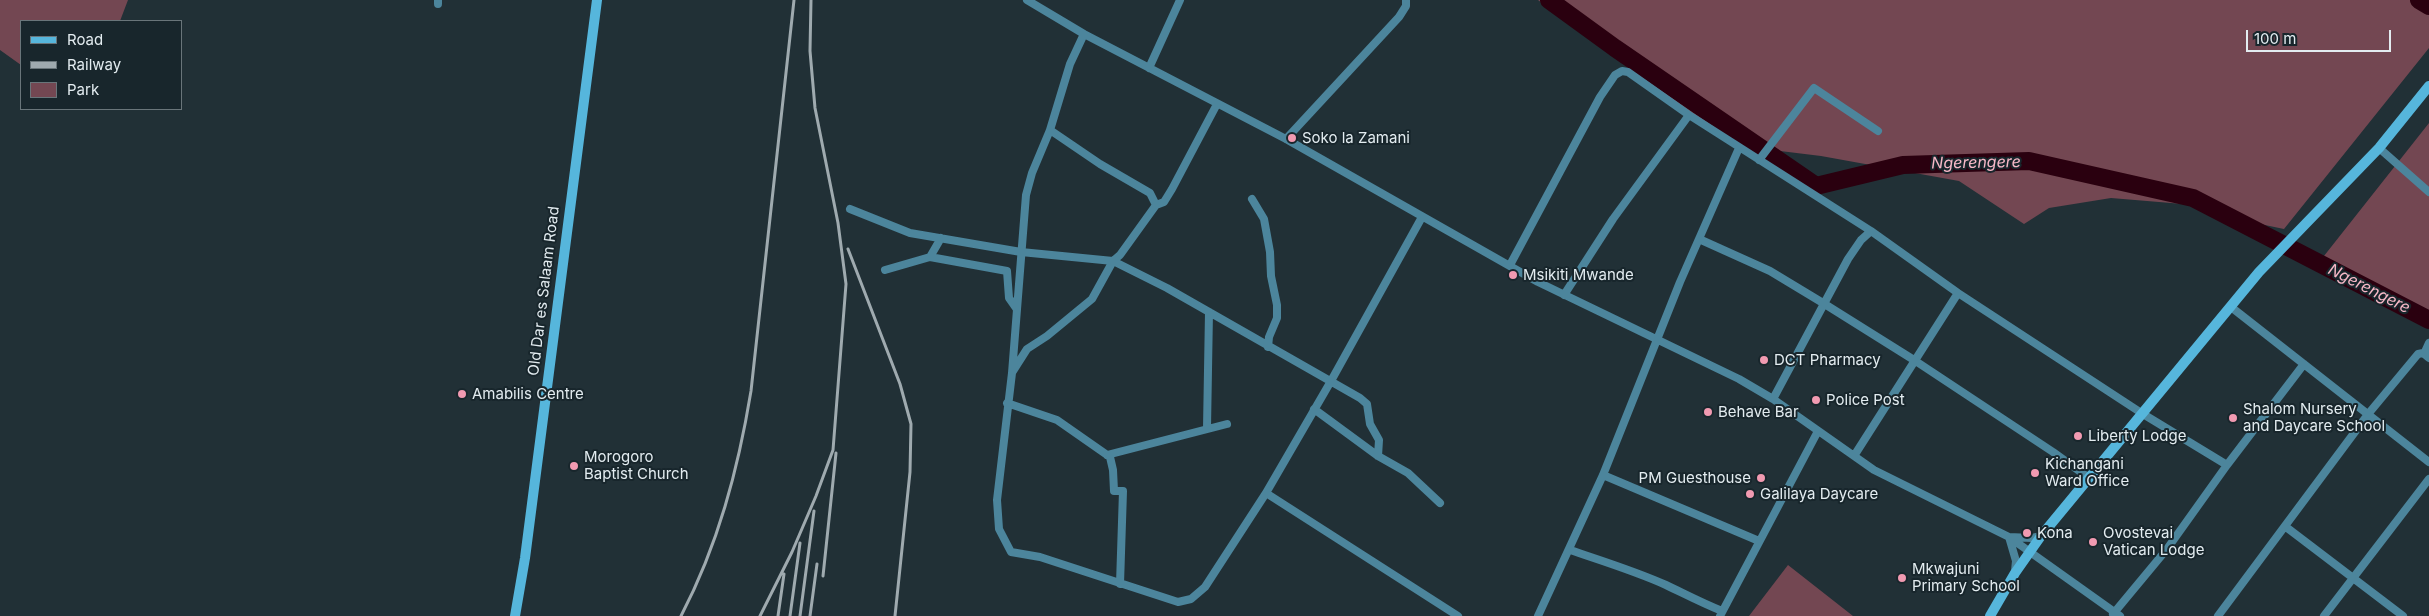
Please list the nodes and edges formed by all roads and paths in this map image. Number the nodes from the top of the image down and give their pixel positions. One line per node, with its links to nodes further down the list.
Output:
1 (597, 0): 74 (street, Old Dar es Salaam Road)
2 (1027, 0): 5 (street)
3 (1180, 0): 6 (street)
4 (1406, 0): 12 (street)
5 (1084, 34): 6 (street); 10 (street)
6 (1149, 68): 8 (street)
7 (2429, 86): 14 (street)
8 (1217, 104): 12 (street); 18 (street)
9 (1689, 115): 13 (street); 27 (street); 32 (street)
10 (1050, 130): 18 (street); 24 (street)
11 (1878, 131): 15 (street)
12 (1286, 139): 20 (street)
13 (1739, 148): 15 (street); 23 (street)
14 (2379, 148): 16 (street); 34 (street)
15 (1759, 160): 21 (street)
16 (2429, 192)
17 (1252, 200): 39 (street)
18 (1156, 204): 26 (street)
19 (850, 210): 22 (street)
20 (1422, 217): 27 (street); 44 (street)
21 (1871, 231): 31 (street); 33 (street)
22 (941, 238): 24 (street); 25 (street)
23 (1699, 239): 33 (street); 37 (street)
24 (1021, 252): 26 (street); 30 (street)
25 (930, 257): 28 (street); 29 (street)
26 (1113, 261): 36 (street); 43 (street)
27 (1510, 265): 32 (street)
28 (885, 270)
29 (1007, 271): 30 (street); 35 (street)
30 (1019, 273): 35 (street)
31 (1958, 293): 41 (street); 49 (street)
32 (1564, 295): 37 (street)
33 (1823, 303): 41 (street); 45 (street)
34 (2231, 307): 42 (street); 49 (street)
35 (1016, 308): 43 (street)
36 (1209, 312): 39 (street); 51 (street)
37 (1658, 339): 45 (street); 58 (street)
38 (2429, 343): 40 (street)
39 (1268, 347): 44 (street)
40 (2427, 356): 48 (street)
41 (1914, 360): 55 (street); 59 (street)
42 (2304, 364): 48 (street); 57 (street)
43 (1012, 373): 46 (street)
44 (1331, 381): 47 (street); 54 (street)
45 (1773, 399): 52 (street)
46 (1008, 403): 53 (street); 71 (street)
47 (1314, 410): 54 (street); 61 (street)
48 (2369, 413): 56 (street); 63 (street)
49 (2143, 414): 57 (street); 59 (street)
50 (1227, 424): 51 (street)
51 (1208, 428): 53 (street)
52 (1818, 431): 55 (street); 66 (street)
53 (1107, 455): 71 (street)
54 (1378, 456): 62 (street)
55 (1854, 456): 65 (street)
56 (2429, 462)
57 (2227, 464): 73 (street)
58 (1603, 474): 66 (street); 67 (street)
59 (2089, 478): 64 (street)
60 (2429, 479): 70 (street)
61 (1266, 493): 71 (street); 75 (street)
62 (1440, 503)
63 (2286, 527): 70 (street); 78 (street)
64 (2040, 536): 65 (street); 68 (street)
65 (2008, 537): 68 (street); 69 (street)
66 (1759, 541): 72 (street)
67 (1570, 550): 72 (street); 76 (street)
68 (2029, 552): 69 (street); 73 (street)
69 (2015, 573): 77 (street)
70 (2352, 578): 79 (street); 80 (street)
71 (1120, 584)
72 (1721, 613)
73 (2115, 615)
74 (515, 616)
75 (1458, 616)
76 (1538, 616)
77 (1990, 616)
78 (2218, 616)
79 (2324, 616)
80 (2403, 616)

